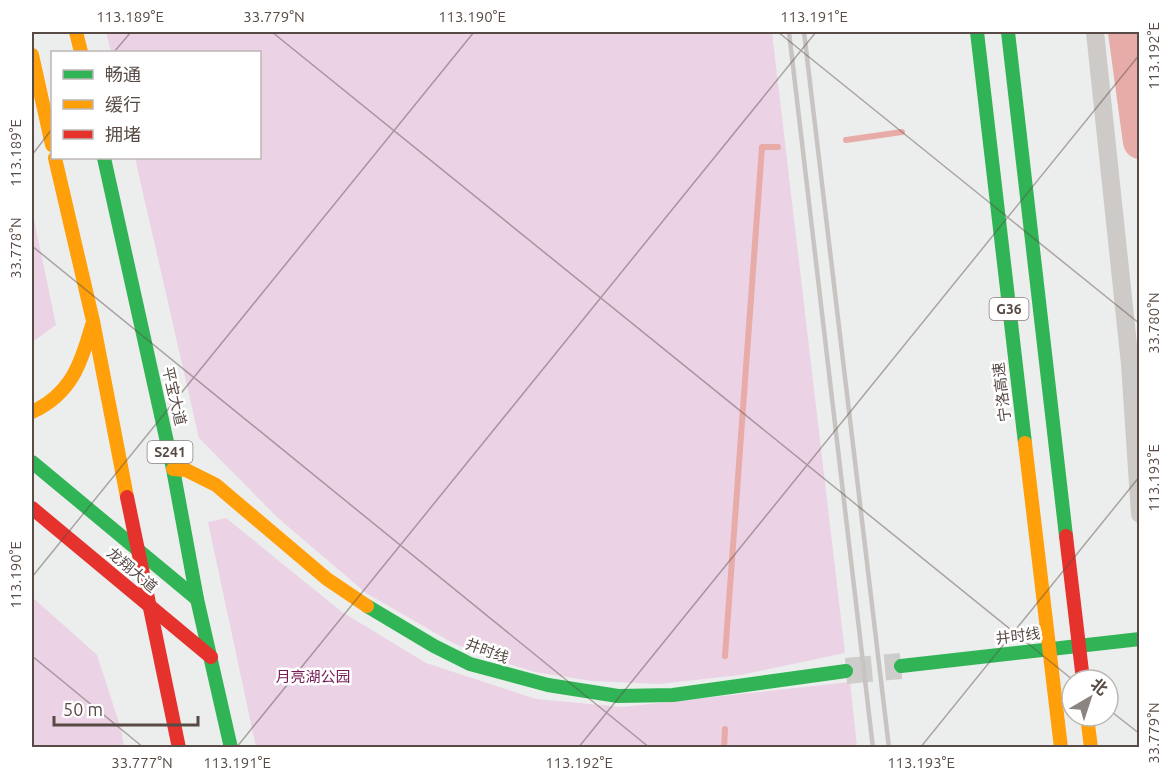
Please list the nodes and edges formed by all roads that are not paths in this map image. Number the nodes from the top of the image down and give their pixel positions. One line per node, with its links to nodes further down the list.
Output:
1 (76, 32): 5 (main road)
2 (977, 32): 27 (main road, 宁洛高速 / G36)
3 (1008, 32): 22 (main road, G36)
4 (1095, 32): 15 (street)
5 (81, 51)
6 (32, 55): 7 (main road)
7 (51, 141)
8 (55, 159): 10 (main road)
9 (104, 159): 13 (main road, 平宝大道 / S241)
10 (93, 321): 11 (main road); 16 (main road)
11 (32, 412)
12 (32, 462): 16 (main road, 龙翔大道)
13 (173, 469): 17 (main road, 平宝大道 / S241); 23 (main road, 井时线)
14 (32, 508): 18 (main road, 龙翔大道)
15 (1140, 514)
16 (138, 550): 17 (main road, 龙翔大道); 18 (main road)
17 (197, 599): 20 (main road, 平宝大道 / S241)
18 (148, 605): 20 (main road, 龙翔大道); 25 (main road)
19 (1140, 639): 21 (main road, 井时线)
20 (211, 657): 26 (main road, 平宝大道 / S241)
21 (901, 666)
22 (1082, 668)
23 (846, 671)
24 (1088, 728): 28 (main road)
25 (180, 747)
26 (231, 747)
27 (1061, 747)
28 (1091, 747)

